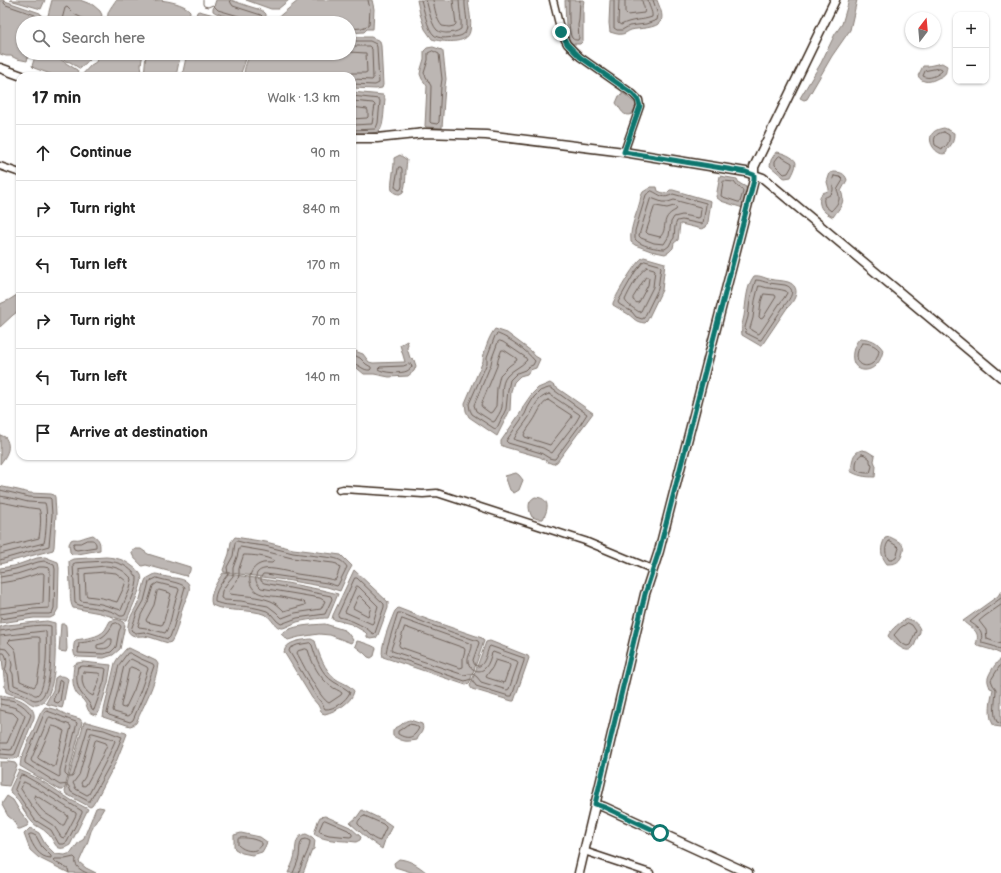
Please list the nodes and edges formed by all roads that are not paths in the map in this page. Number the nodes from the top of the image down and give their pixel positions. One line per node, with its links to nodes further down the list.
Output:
1 (553, 0): 6 (street)
2 (836, 0): 9 (street)
3 (0, 68): 4 (street)
4 (16, 74)
5 (356, 138): 6 (street)
6 (624, 152): 9 (street)
7 (0, 166): 8 (street)
8 (16, 172)
9 (754, 175): 10 (street); 12 (street)
10 (1001, 377)
11 (339, 490): 12 (street)
12 (652, 570): 13 (street)
13 (595, 804): 14 (street); 17 (street)
14 (584, 851): 15 (street); 16 (street)
15 (579, 873)
16 (650, 873)
17 (748, 873)

